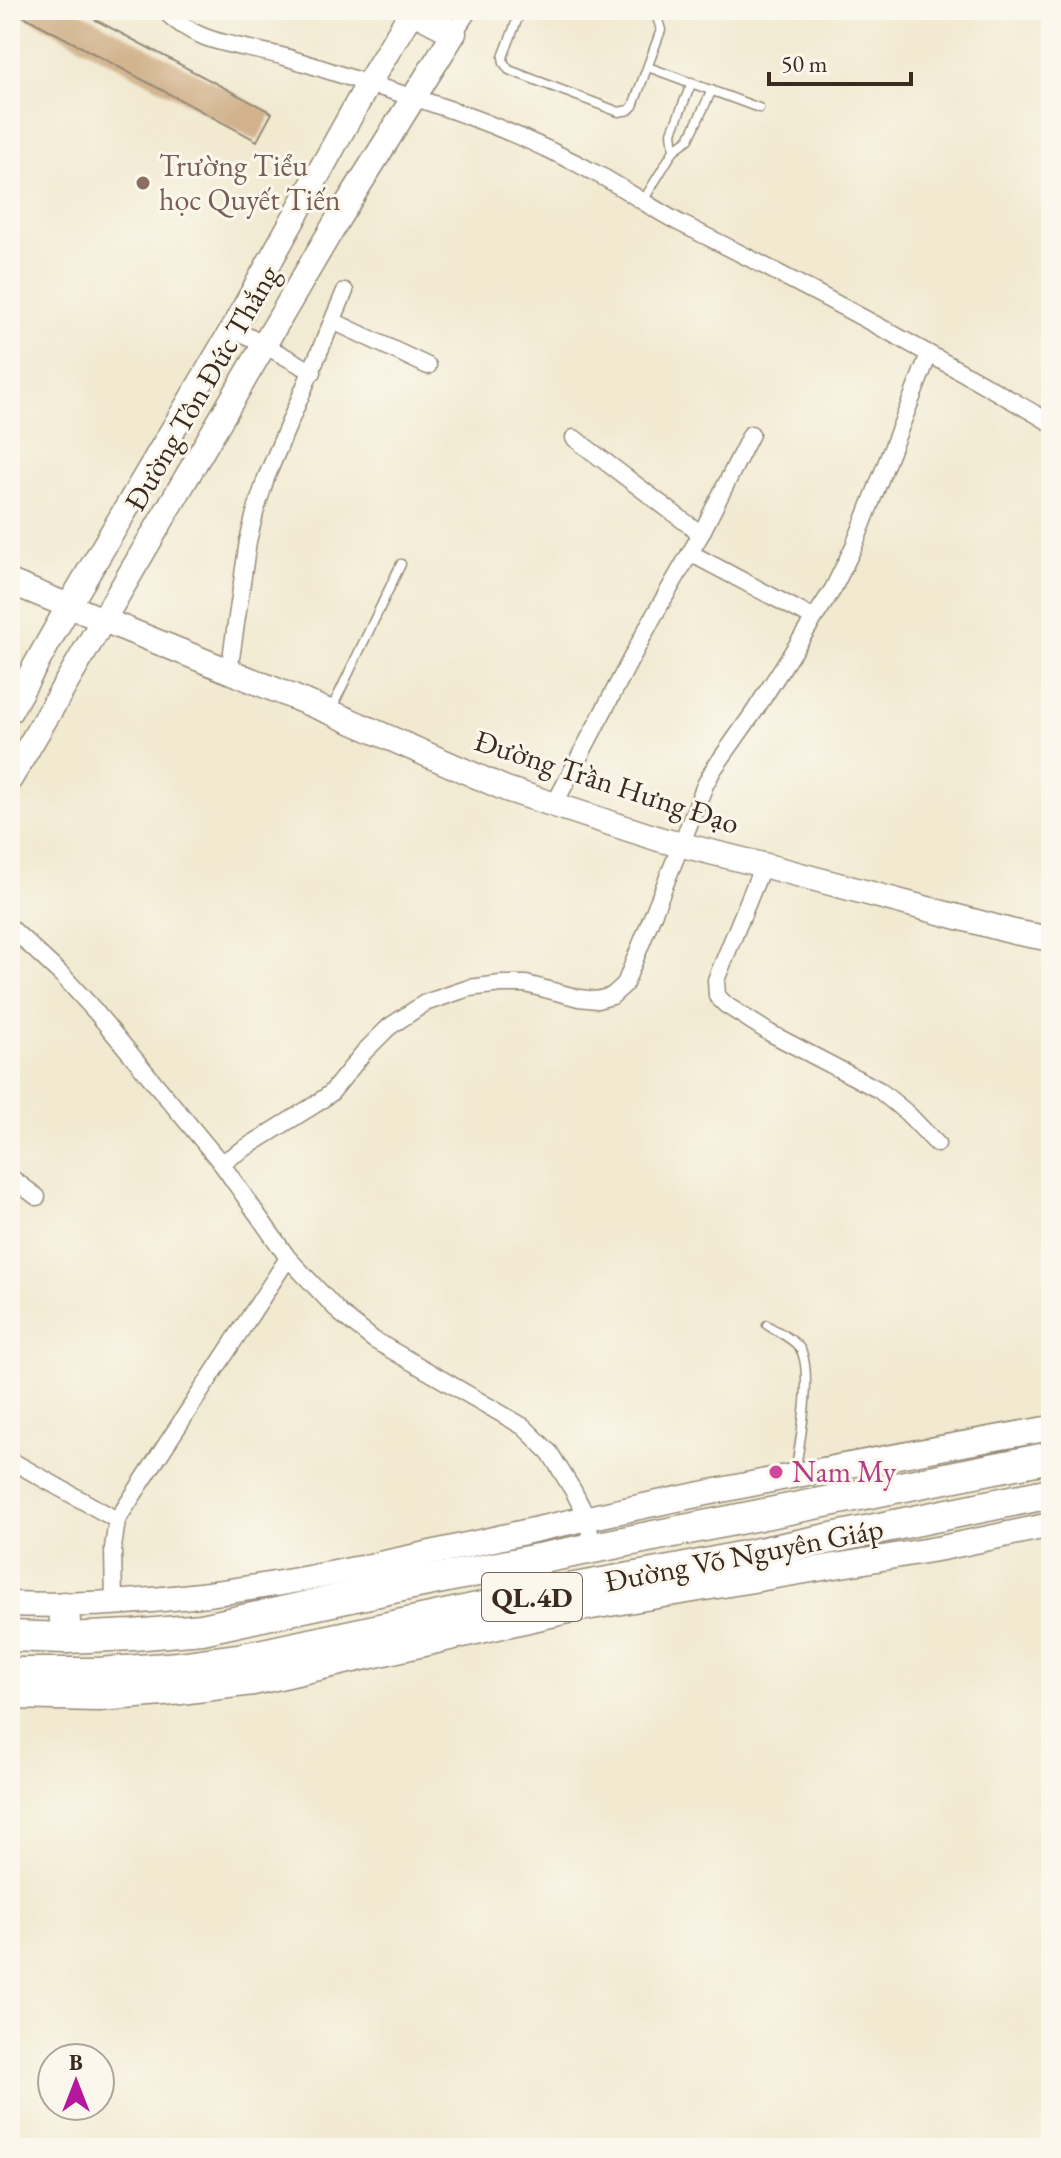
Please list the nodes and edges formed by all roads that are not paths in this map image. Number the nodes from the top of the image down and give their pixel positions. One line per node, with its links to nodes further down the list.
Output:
1 (164, 10): 8 (street)
2 (469, 10): 5 (street)
3 (521, 10): 6 (lane)
4 (640, 10): 6 (lane)
5 (454, 33): 8 (street, Đường Tôn Đức Thắng); 10 (street, Đường Tôn Đức Thắng)
6 (648, 67): 7 (lane)
7 (692, 82): 9 (lane); 12 (lane)
8 (368, 84): 10 (street); 16 (street, Đường Tôn Đức Thắng)
9 (712, 90): 11 (lane); 12 (lane)
10 (412, 97): 13 (street); 17 (street, Đường Tôn Đức Thắng)
11 (759, 108)
12 (674, 150): 13 (lane)
13 (643, 201): 18 (street)
14 (345, 291): 15 (street)
15 (333, 321): 19 (street); 20 (street)
16 (233, 328): 17 (street); 28 (street, Đường Tôn Đức Thắng)
17 (263, 345): 20 (street); 30 (street, Đường Tôn Đức Thắng)
18 (929, 354): 21 (street); 29 (street)
19 (428, 366)
20 (313, 372): 31 (street)
21 (1051, 423)
22 (751, 434): 24 (street)
23 (574, 438): 24 (street)
24 (701, 534): 25 (street)
25 (690, 553): 29 (street); 35 (street)
26 (401, 564): 33 (lane)
27 (10, 582): 28 (street, Đường Trần Hưng Đạo)
28 (68, 607): 30 (street, Đường Trần Hưng Đạo); 32 (street, Đường Tôn Đức Thắng)
29 (813, 618): 36 (street)
30 (104, 621): 31 (street, Đường Trần Hưng Đạo); 34 (street, Đường Tôn Đức Thắng)
31 (229, 672): 33 (street, Đường Trần Hưng Đạo)
32 (10, 711)
33 (330, 712): 35 (street, Đường Trần Hưng Đạo)
34 (10, 779)
35 (554, 805): 36 (street, Đường Trần Hưng Đạo)
36 (681, 845): 37 (street, Đường Trần Hưng Đạo); 41 (street)
37 (763, 865): 39 (street, Đường Trần Hưng Đạo); 40 (street)
38 (10, 927): 41 (street)
39 (1051, 939)
40 (937, 1144)
41 (221, 1163): 44 (street)
42 (10, 1177): 43 (street)
43 (37, 1197)
44 (288, 1258): 51 (street); 52 (street)
45 (767, 1325): 49 (lane)
46 (1051, 1428): 49 (street)
47 (1051, 1457): 54 (highway, Đường Võ Nguyên Giáp / QL.4D)
48 (10, 1460): 52 (street)
49 (795, 1475): 51 (street)
50 (1051, 1493): 61 (highway, Đường Võ Nguyên Giáp / QL.4D)
51 (587, 1518): 54 (street); 56 (street)
52 (117, 1520): 56 (street)
53 (1051, 1525): 61 (street, Đường Võ Nguyên Giáp)
54 (593, 1548): 59 (highway, Đường Võ Nguyên Giáp / QL.4D)
55 (10, 1604): 57 (street)
56 (114, 1604): 57 (street)
57 (64, 1607): 59 (highway)
58 (10, 1636): 59 (highway, Đường Võ Nguyên Giáp / QL.4D)
59 (66, 1638)
60 (10, 1673): 61 (highway, Đường Võ Nguyên Giáp / QL.4D)
61 (99, 1686): 62 (street, Đường Võ Nguyên Giáp)
62 (10, 1697)

